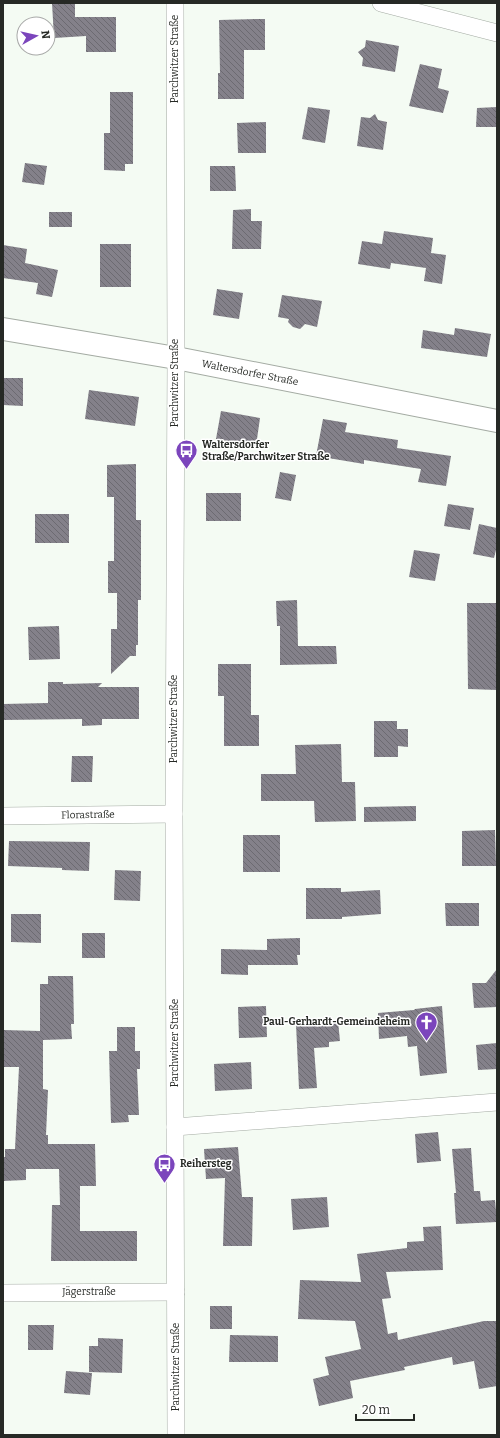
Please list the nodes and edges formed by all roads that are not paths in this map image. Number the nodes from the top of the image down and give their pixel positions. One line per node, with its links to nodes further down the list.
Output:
1 (174, 3): 5 (street, Parchwitzer Straße)
2 (381, 3): 3 (street)
3 (497, 33)
4 (3, 329): 5 (street, Waltersdorfer Straße)
5 (176, 358): 6 (street, Waltersdorfer Straße); 7 (street, Parchwitzer Straße)
6 (497, 420)
7 (174, 814): 8 (street, Florastraße); 10 (street, Parchwitzer Straße)
8 (3, 816)
9 (497, 1102): 10 (street)
10 (175, 1127): 11 (street, Parchwitzer Straße)
11 (176, 1292): 12 (street, Jägerstraße); 13 (street, Parchwitzer Straße)
12 (3, 1293)
13 (176, 1435)

